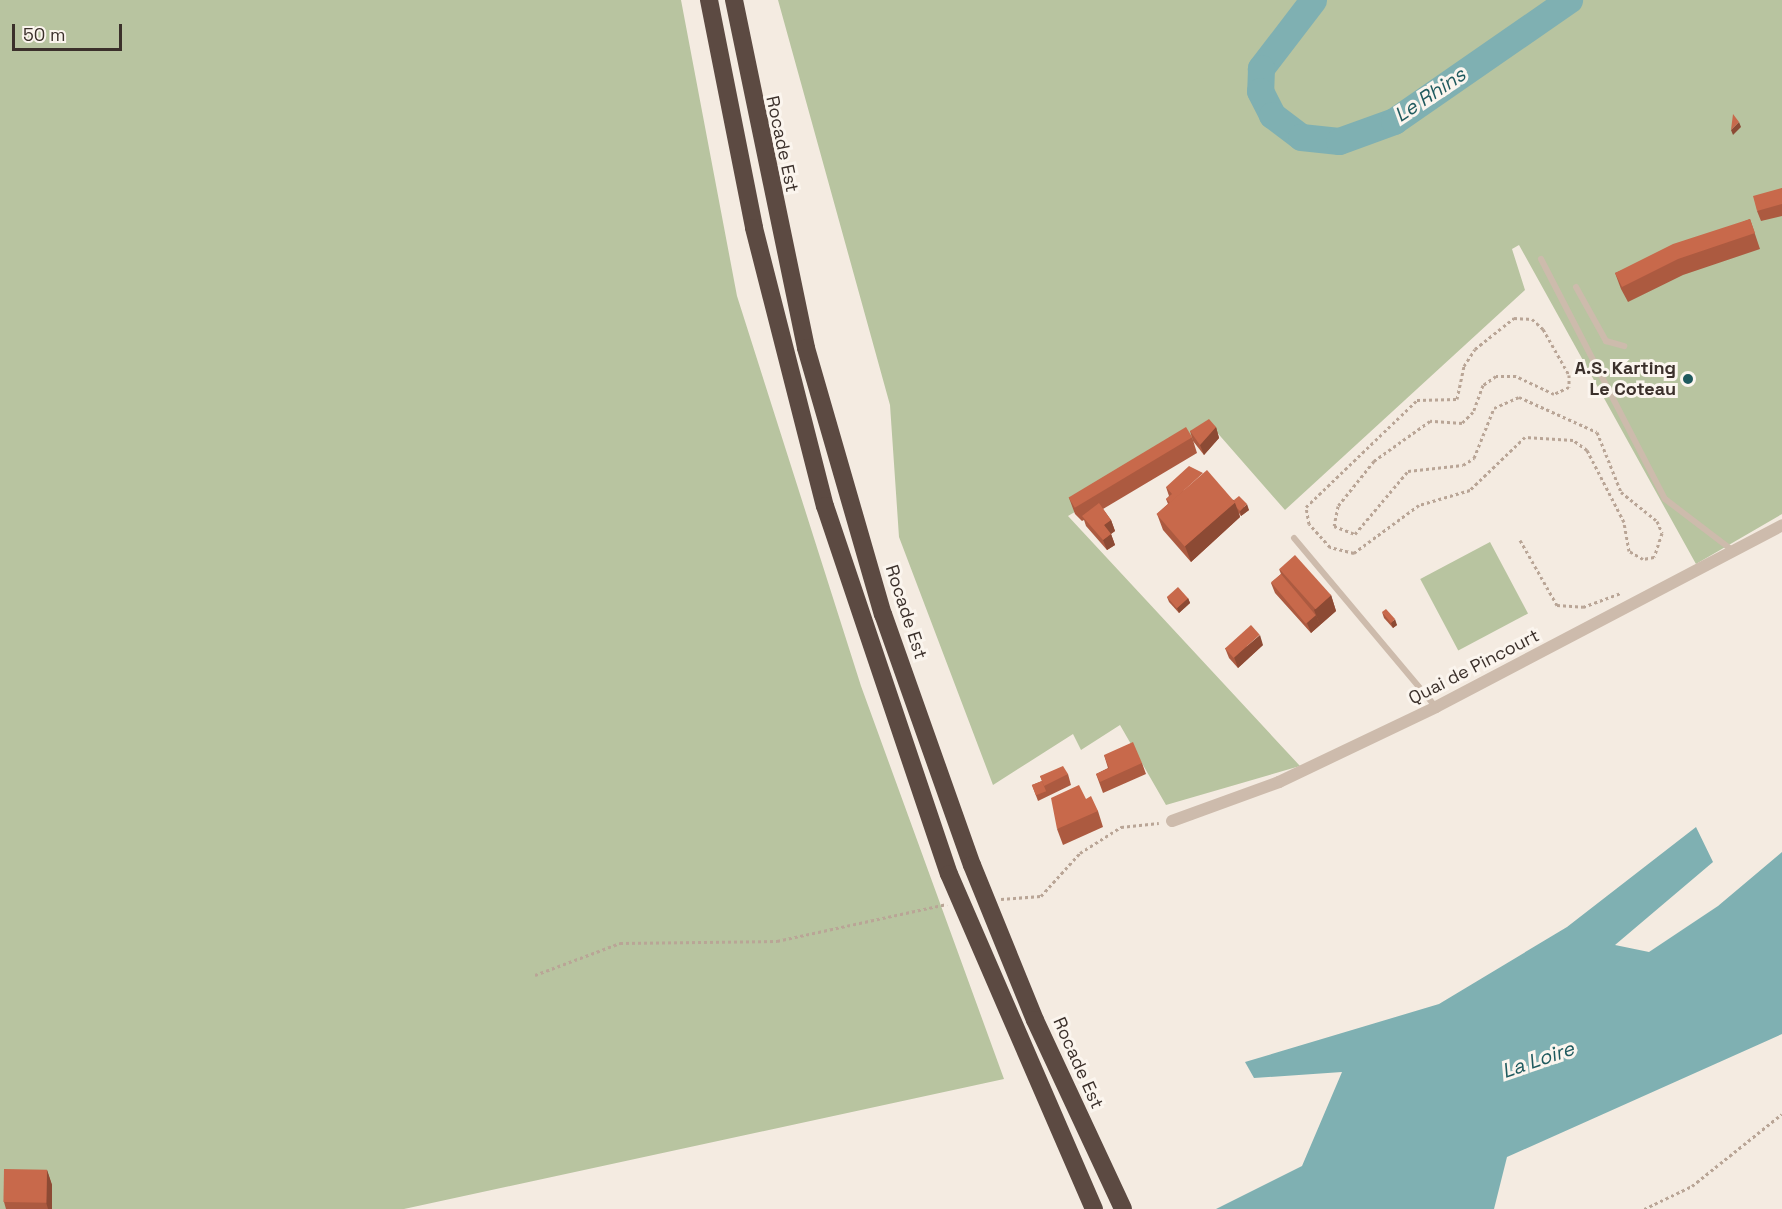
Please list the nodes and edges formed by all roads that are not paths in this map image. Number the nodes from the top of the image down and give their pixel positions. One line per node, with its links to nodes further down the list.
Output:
1 (709, 0): 11 (highway, bridge)
2 (734, 0): 12 (highway, Rocade Est, bridge)
3 (1540, 259): 8 (lane)
4 (1576, 287): 5 (lane)
5 (1624, 346)
6 (1782, 525): 8 (street, Quai de Pincourt)
7 (1294, 538): 9 (lane)
8 (1733, 550): 9 (street, Quai de Pincourt)
9 (1437, 707): 10 (street, Quai de Pincourt)
10 (1173, 821)
11 (1094, 1209)
12 (1123, 1209)

